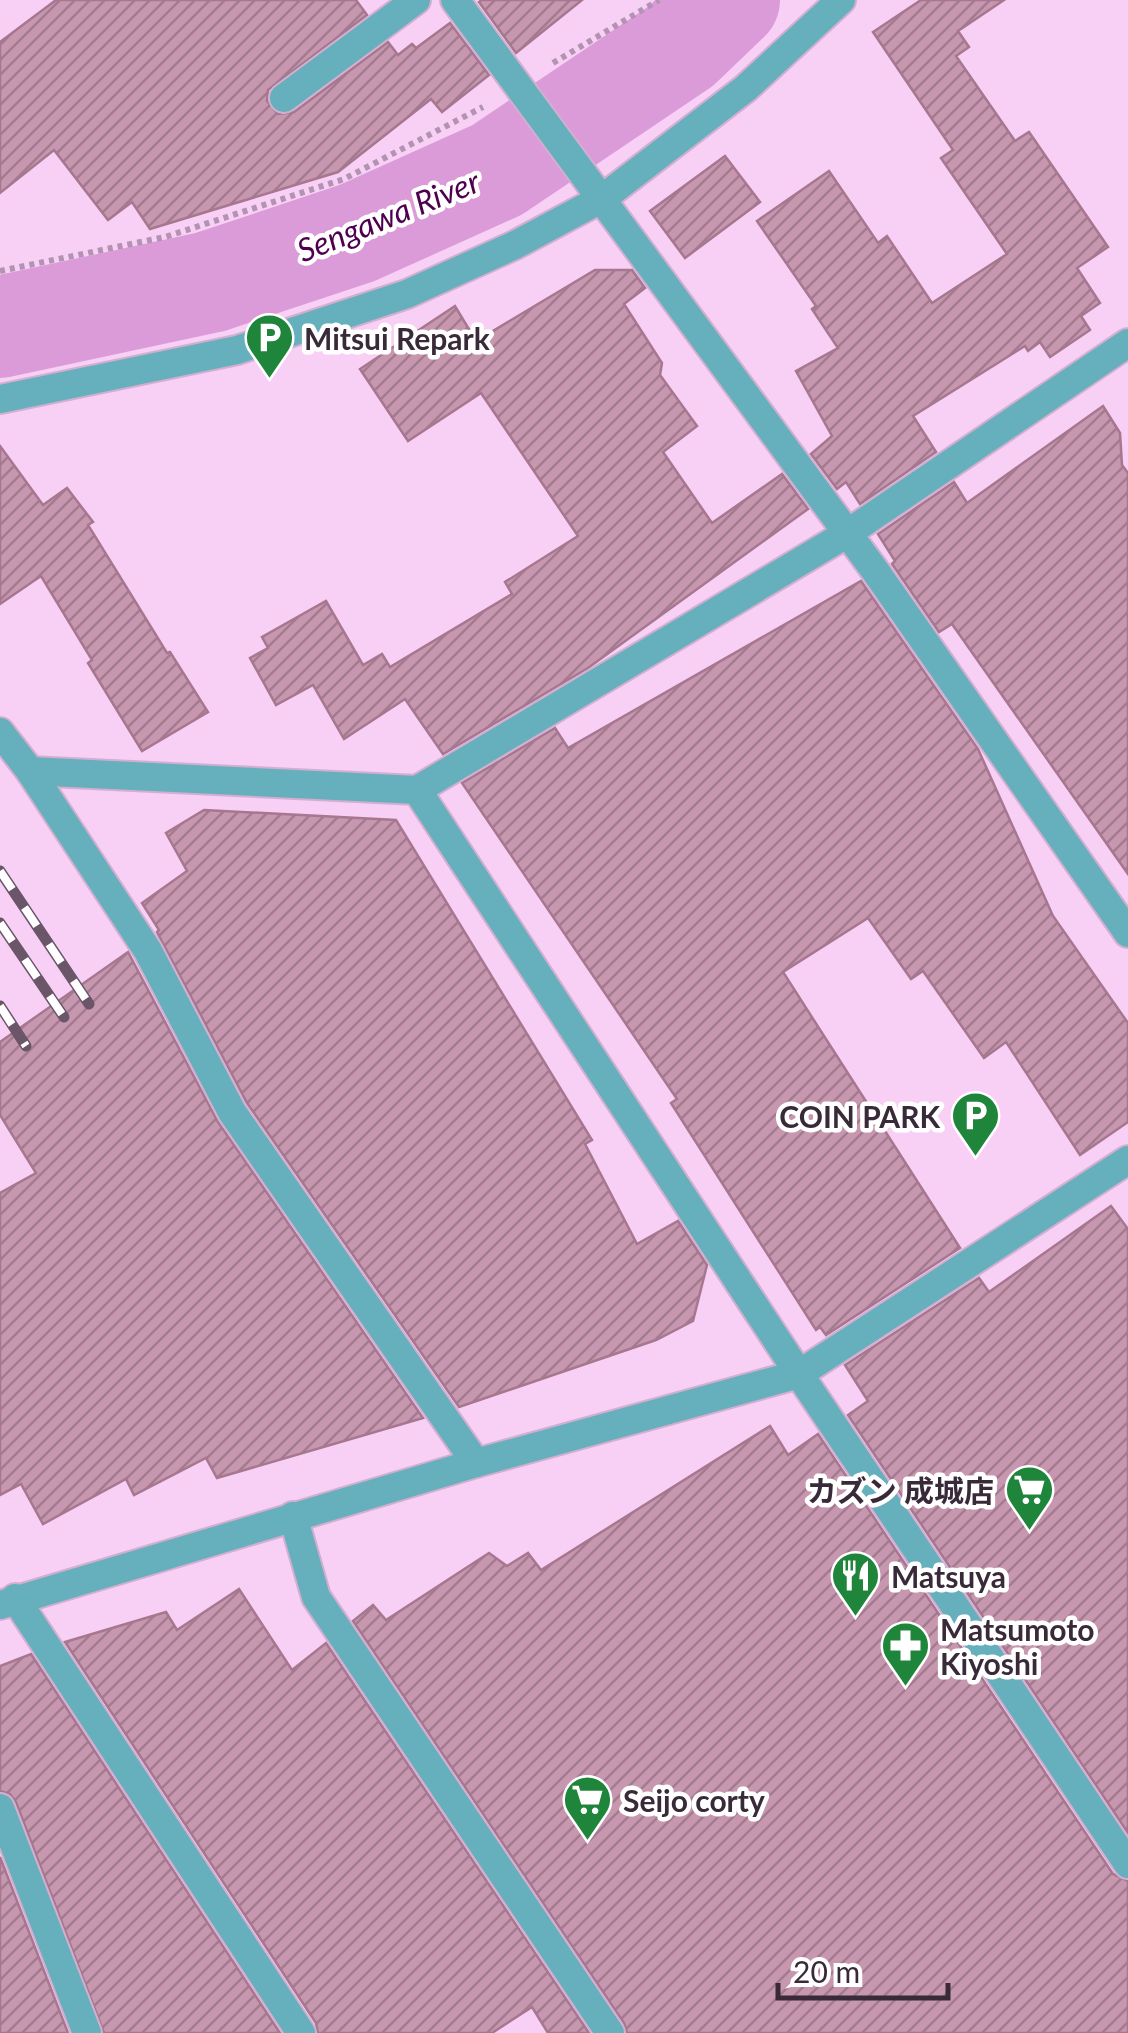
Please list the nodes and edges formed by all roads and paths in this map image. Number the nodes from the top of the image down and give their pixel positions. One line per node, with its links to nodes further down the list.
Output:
1 (416, 0): 6 (street)
2 (456, 0): 5 (street)
3 (659, 0): 5 (path)
4 (841, 0): 7 (street)
5 (523, 92): 7 (street); 8 (path)
6 (284, 98)
7 (595, 187): 10 (street); 11 (street)
8 (0, 272)
9 (1128, 343): 11 (street)
10 (0, 400)
11 (848, 534): 14 (street); 15 (street)
12 (0, 732): 13 (street)
13 (30, 771): 14 (street); 18 (street)
14 (417, 790): 17 (street)
15 (1128, 933)
16 (1128, 1160): 17 (street)
17 (800, 1374): 18 (street); 22 (street)
18 (476, 1462): 19 (street)
19 (293, 1516): 20 (street); 25 (street)
20 (7, 1601): 24 (street)
21 (0, 1808): 23 (street)
22 (1128, 1864)
23 (87, 2033)
24 (300, 2033)
25 (610, 2033)

